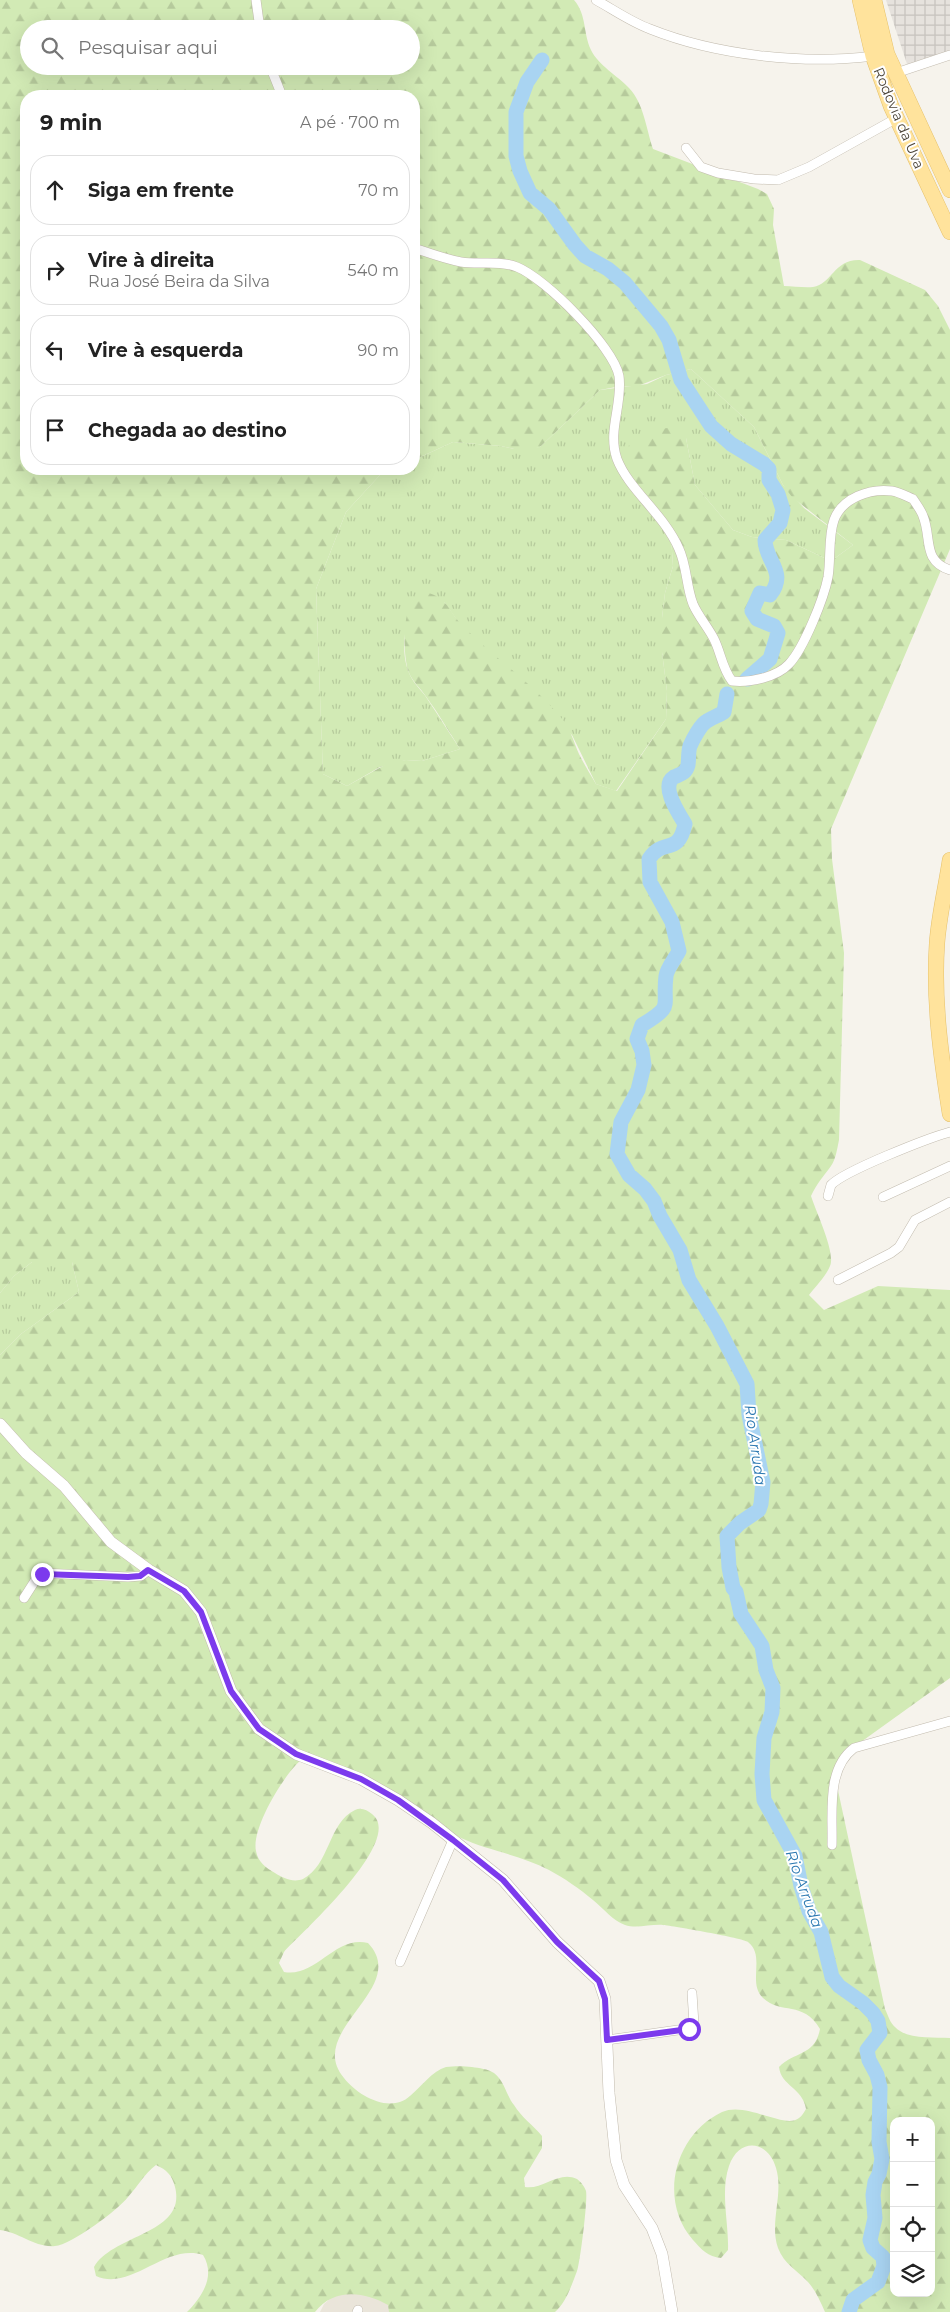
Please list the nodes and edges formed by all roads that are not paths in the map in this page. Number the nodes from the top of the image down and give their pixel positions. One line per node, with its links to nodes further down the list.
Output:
1 (256, 0): 5 (street)
2 (596, 0): 7 (street)
3 (860, 0): 7 (main road, Rodovia da Uva)
4 (874, 0): 8 (main road, Rodovia da Uva)
5 (259, 20)
6 (950, 55): 8 (street)
7 (873, 56): 11 (main road, Rodovia da Uva)
8 (896, 73): 13 (main road, Rodovia da Uva)
9 (274, 75): 10 (street)
10 (280, 90)
11 (897, 118): 12 (street); 14 (main road, Rodovia da Uva)
12 (686, 148)
13 (950, 190)
14 (950, 232)
15 (420, 250): 16 (street)
16 (950, 570)
17 (950, 860): 18 (main road)
18 (950, 1114)
19 (950, 1132): 21 (street)
20 (950, 1166): 22 (street)
21 (828, 1196)
22 (883, 1197)
23 (950, 1202): 24 (street)
24 (838, 1280)
25 (0, 1424): 26 (street)
26 (148, 1570): 27 (street); 29 (street)
27 (24, 1598)
28 (950, 1721): 30 (street)
29 (453, 1840): 31 (street); 33 (street)
30 (832, 1845)
31 (400, 1962)
32 (692, 1993): 33 (street)
33 (607, 2040): 34 (street)
34 (672, 2312)

